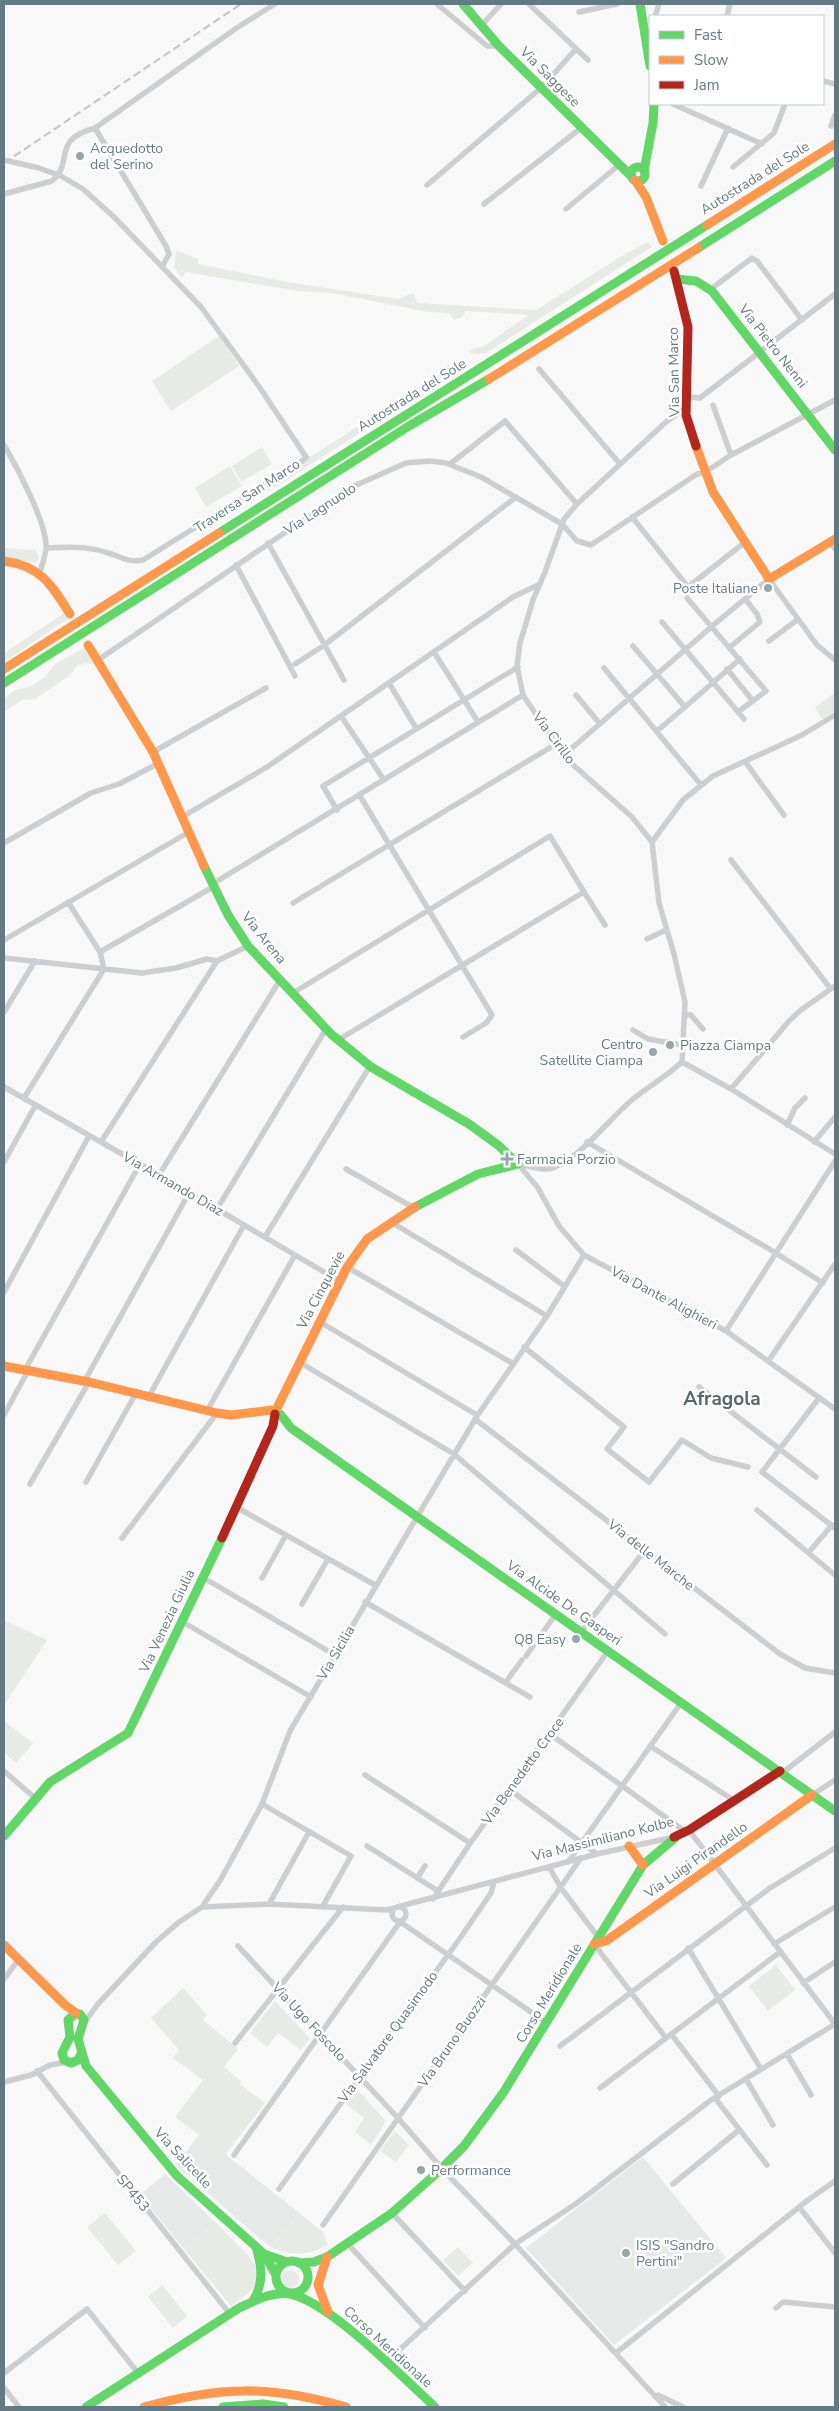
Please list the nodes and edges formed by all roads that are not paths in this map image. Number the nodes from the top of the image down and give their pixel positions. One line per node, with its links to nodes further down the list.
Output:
1 (275, 4): 20 (street)
2 (437, 4): 11 (street)
3 (463, 4): 9 (main road, Via Saggese)
4 (501, 4): 9 (street)
5 (529, 4): 12 (street)
6 (617, 4): 8 (street)
7 (640, 4): 10 (main road)
8 (579, 12)
9 (481, 26): 11 (main road, Via Saggese)
10 (649, 32)
11 (499, 46): 14 (main road, Via Saggese)
12 (576, 48): 13 (street); 14 (street)
13 (588, 60)
14 (541, 88): 21 (main road, Via Saggese); 30 (street)
15 (654, 105): 29 (main road)
16 (675, 105): 22 (street)
17 (785, 105): 23 (street)
18 (835, 115): 19 (street)
19 (831, 126)
20 (95, 128): 32 (street); 36 (street)
21 (581, 128): 27 (main road, Via Saggese); 33 (street)
22 (728, 128): 23 (street); 31 (street)
23 (762, 144): 28 (street)
24 (835, 144): 85 (main road, Autostrada del Sole)
25 (4, 160): 36 (street)
26 (835, 161): 91 (main road, Autostrada del Sole)
27 (620, 166): 29 (main road, Via Saggese); 34 (street)
28 (733, 167)
29 (638, 173): 35 (main road)
30 (427, 185)
31 (701, 186)
32 (4, 194)
33 (484, 204)
34 (566, 209)
35 (664, 241)
36 (162, 267): 60 (street, Traversa San Marco)
37 (675, 275): 38 (main road, Via Pietro Nenni); 43 (main road, Via San Marco)
38 (711, 290): 40 (street); 41 (main road, Via Pietro Nenni)
39 (835, 294): 40 (street)
40 (802, 320): 41 (street)
41 (759, 353): 43 (street); 46 (main road, Via Pietro Nenni)
42 (539, 369): 51 (street)
43 (690, 397): 51 (street, Via Cirillo); 52 (main road, Via San Marco)
44 (835, 400): 46 (street)
45 (713, 405): 49 (street)
46 (808, 415): 48 (main road, Via Pietro Nenni); 49 (street)
47 (4, 445): 60 (street)
48 (835, 450)
49 (732, 455): 52 (street)
50 (450, 464): 53 (street, Via Lagnuolo); 54 (street); 57 (street, Via Lagnuolo)
51 (620, 464): 54 (street, Via Cirillo)
52 (704, 473): 55 (street); 58 (main road, Via San Marco)
53 (516, 497): 56 (street, Via Lagnuolo); 74 (street)
54 (577, 504): 56 (street, Via Cirillo)
55 (632, 516): 56 (street); 58 (street)
56 (562, 524): 65 (street, Via Cirillo)
57 (268, 543): 62 (street, Via Lagnuolo); 74 (street)
58 (744, 543): 64 (main road, Via San Marco)
59 (833, 543): 64 (main road)
60 (46, 548): 63 (street)
61 (4, 562): 63 (main road)
62 (236, 566): 80 (street, Via Lagnuolo); 88 (street)
63 (40, 572): 68 (main road)
64 (769, 579): 67 (street); 69 (street, Via San Marco)
65 (540, 584): 78 (street); 83 (street, Via Cirillo)
66 (687, 598): 71 (street)
67 (744, 599): 71 (street); 76 (street)
68 (70, 614)
69 (797, 620): 72 (street); 81 (street, Via San Marco)
70 (662, 622): 77 (street)
71 (712, 626): 76 (street); 77 (street)
72 (769, 641)
73 (88, 645): 80 (main road, Via Arena)
74 (324, 645): 82 (street); 89 (street)
75 (633, 646): 87 (street)
76 (730, 646): 79 (street)
77 (685, 650): 87 (street); 90 (street)
78 (434, 652): 92 (street); 97 (street)
79 (740, 658): 86 (street); 98 (street)
80 (98, 660): 109 (main road, Via Arena)
81 (835, 660)
82 (295, 664)
83 (518, 667): 94 (street, Via Cirillo); 97 (street)
84 (604, 668): 96 (street)
85 (4, 669)
86 (727, 670): 90 (street); 98 (street)
87 (658, 674): 96 (street); 99 (street)
88 (295, 676)
89 (344, 680)
90 (714, 681): 99 (street); 100 (street)
91 (4, 683)
92 (389, 683): 102 (street); 106 (street)
93 (266, 688): 109 (street)
94 (523, 694): 104 (street); 108 (street, Via Cirillo)
95 (576, 695): 105 (street)
96 (630, 698): 105 (street); 107 (street)
97 (464, 699): 104 (street); 106 (street)
98 (753, 701): 100 (street)
99 (685, 707): 107 (street)
100 (738, 712): 103 (street)
101 (835, 715): 112 (street)
102 (341, 716): 111 (street); 119 (street)
103 (744, 719)
104 (478, 722): 114 (street)
105 (600, 724): 110 (street)
106 (416, 728): 111 (street)
107 (657, 730): 115 (street)
108 (556, 744): 110 (street, Via Cirillo); 123 (street)
109 (153, 752): 113 (main road, Via Arena)
110 (564, 755): 121 (street, Via Cirillo)
111 (369, 758): 114 (street); 117 (street)
112 (746, 762): 115 (street); 118 (street)
113 (159, 763): 119 (main road, Via Arena); 122 (street)
114 (384, 780): 116 (street)
115 (702, 784): 121 (street)
116 (360, 796): 117 (street); 123 (street)
117 (337, 810): 125 (street)
118 (784, 815)
119 (182, 817): 120 (main road, Via Arena)
120 (189, 832): 125 (main road, Via Arena); 127 (street)
121 (652, 842): 131 (street)
122 (4, 843)
123 (391, 846): 128 (street); 129 (street)
124 (731, 860): 142 (street)
125 (216, 883): 134 (main road, Via Arena); 135 (street)
126 (584, 892): 129 (street); 130 (street); 139 (street)
127 (68, 902): 133 (street); 135 (street)
128 (293, 904)
129 (430, 909): 139 (street); 143 (street)
130 (605, 925)
131 (666, 930): 132 (street); 145 (street)
132 (647, 939)
133 (4, 940)
134 (248, 946): 137 (street); 141 (main road, Via Arena)
135 (100, 952): 140 (street)
136 (4, 958): 138 (street)
137 (217, 960): 140 (street); 162 (street)
138 (35, 961): 140 (street); 144 (street)
139 (463, 965): 149 (street); 150 (street)
140 (104, 969): 156 (street)
141 (280, 980): 143 (main road, Via Arena); 171 (street)
142 (833, 987): 155 (street)
143 (293, 993): 146 (main road, Via Arena)
144 (4, 1012)
145 (685, 1015): 147 (street); 151 (street)
146 (326, 1029): 150 (main road, Via Arena); 174 (street)
147 (703, 1029)
148 (633, 1030): 151 (street)
149 (464, 1037)
150 (338, 1040): 153 (main road, Via Arena)
151 (682, 1045): 152 (street)
152 (682, 1062): 155 (street); 163 (street)
153 (370, 1066): 169 (main road, Via Arena); 177 (street)
154 (4, 1088): 156 (street, Via Armando Diaz)
155 (731, 1089): 160 (street)
156 (24, 1098): 158 (street, Via Armando Diaz)
157 (805, 1098): 160 (street)
158 (35, 1106): 161 (street, Via Armando Diaz); 167 (street)
159 (835, 1117): 164 (street)
160 (787, 1125): 164 (street)
161 (89, 1136): 162 (street, Via Armando Diaz); 187 (street)
162 (101, 1142): 168 (street, Via Armando Diaz)
163 (587, 1142): 169 (street); 179 (street)
164 (814, 1142): 165 (street)
165 (835, 1154)
166 (835, 1161): 179 (street)
167 (4, 1162)
168 (140, 1164): 171 (street, Via Armando Diaz); 196 (street)
169 (518, 1164): 173 (main road, Via Cinquevie); 181 (street, Via Dante Alighieri)
170 (346, 1169): 173 (street)
171 (159, 1175): 172 (street, Via Armando Diaz)
172 (189, 1193): 174 (street, Via Armando Diaz); 197 (street)
173 (414, 1208): 175 (main road, Via Cinquevie)
174 (217, 1209): 176 (street, Via Armando Diaz)
175 (391, 1222): 183 (main road, Via Cinquevie); 188 (street)
176 (244, 1225): 177 (street, Via Armando Diaz); 200 (street)
177 (265, 1237): 180 (street, Via Armando Diaz)
178 (516, 1250): 186 (street)
179 (776, 1253): 185 (street); 190 (street)
180 (295, 1255): 184 (street, Via Armando Diaz); 203 (street)
181 (584, 1255): 186 (street, Via Sicilia); 190 (street, Via Dante Alighieri)
182 (835, 1264): 185 (street)
183 (347, 1267): 184 (main road, Via Cinquevie); 194 (street)
184 (341, 1282): 189 (main road, Via Cinquevie)
185 (823, 1283): 192 (street)
186 (564, 1286): 188 (street, Via Sicilia)
187 (4, 1292)
188 (547, 1316): 191 (street, Via Sicilia)
189 (320, 1322): 193 (main road, Via Cinquevie); 207 (street, Via delle Marche)
190 (726, 1331): 192 (street, Via Dante Alighieri)
191 (524, 1347): 194 (street, Via Sicilia); 210 (street)
192 (768, 1360): 201 (street, Via Dante Alighieri)
193 (299, 1362): 204 (main road, Via Cinquevie); 209 (street)
194 (512, 1363): 207 (street, Via Sicilia)
195 (4, 1366): 196 (main road)
196 (28, 1369): 197 (main road); 206 (street)
197 (86, 1382): 199 (main road); 213 (street)
198 (699, 1387): 208 (street)
199 (135, 1395): 200 (main road); 212 (street)
200 (148, 1398): 203 (main road)
201 (819, 1398): 202 (street, Via Dante Alighieri); 208 (street)
202 (835, 1409)
203 (207, 1411): 205 (main road)
204 (276, 1411): 205 (main road); 214 (main road, Via Venezia Giulia); 216 (main road, Via Alcide De Gasperi)
205 (217, 1413): 219 (street)
206 (4, 1415)
207 (476, 1417): 209 (street, Via Sicilia); 220 (street, Via delle Marche)
208 (778, 1448): 211 (street); 217 (street)
209 (454, 1454): 216 (street, Via Sicilia); 227 (street)
210 (748, 1467)
211 (816, 1476)
212 (86, 1482)
213 (30, 1484)
214 (236, 1507): 218 (street); 224 (main road, Via Venezia Giulia)
215 (756, 1510): 221 (street)
216 (417, 1517): 226 (street, Via Sicilia); 230 (main road, Via Alcide De Gasperi)
217 (834, 1527): 221 (street)
218 (286, 1535): 222 (street); 225 (street)
219 (122, 1538)
220 (645, 1550): 227 (street); 236 (street, Via delle Marche)
221 (809, 1552): 223 (street)
222 (328, 1558): 226 (street); 229 (street)
223 (835, 1575)
224 (202, 1577): 231 (main road, Via Venezia Giulia); 235 (street)
225 (262, 1578)
226 (375, 1585): 228 (street, Via Sicilia)
227 (613, 1591): 232 (street); 233 (street)
228 (365, 1602): 235 (street, Via Sicilia); 237 (street)
229 (302, 1604)
230 (556, 1614): 232 (main road, Via Alcide De Gasperi); 237 (street)
231 (181, 1621): 238 (street); 251 (main road, Via Venezia Giulia)
232 (581, 1632): 234 (main road, Via Alcide De Gasperi)
233 (665, 1634)
234 (608, 1651): 240 (main road, Via Alcide De Gasperi); 242 (street, Via Benedetto Croce)
235 (335, 1655): 238 (street, Via Sicilia)
236 (835, 1673)
237 (506, 1682): 239 (street)
238 (311, 1697): 253 (street, Via Sicilia)
239 (530, 1697)
240 (681, 1703): 243 (street); 245 (main road, Via Alcide De Gasperi)
241 (835, 1732): 245 (street)
242 (550, 1734): 248 (street); 249 (street, Via Benedetto Croce)
243 (650, 1746): 248 (street); 252 (street)
244 (4, 1771): 251 (street)
245 (781, 1772): 250 (main road, Via Alcide De Gasperi); 252 (main road, Via Massimiliano Kolbe)
246 (365, 1775): 260 (street)
247 (835, 1780): 250 (street)
248 (621, 1784): 255 (street); 259 (street)
249 (510, 1790): 259 (street); 260 (street, Via Benedetto Croce)
250 (812, 1795): 254 (main road, Via Alcide De Gasperi); 267 (main road, Via Luigi Pirandello)
251 (36, 1799): 257 (main road, Via Venezia Giulia)
252 (735, 1801): 255 (main road, Via Massimiliano Kolbe)
253 (262, 1804): 256 (street); 280 (street, Via Sicilia)
254 (835, 1811)
255 (688, 1831): 258 (main road, Via Massimiliano Kolbe); 267 (street)
256 (309, 1832): 277 (street); 278 (street)
257 (4, 1836)
258 (675, 1837): 262 (street, Via Massimiliano Kolbe); 268 (main road, Corso Meridionale)
259 (582, 1842): 264 (street); 266 (street)
260 (470, 1843): 274 (street, Via Benedetto Croce)
261 (367, 1846): 271 (street)
262 (629, 1846): 264 (street, Via Massimiliano Kolbe); 268 (main road)
263 (835, 1848): 279 (street)
264 (597, 1854): 265 (street, Via Massimiliano Kolbe)
265 (581, 1858): 266 (street, Via Massimiliano Kolbe); 273 (street, Via Bruno Buozzi)
266 (568, 1862): 270 (street, Via Massimiliano Kolbe)
267 (715, 1864): 279 (street); 287 (main road, Via Luigi Pirandello)
268 (644, 1865): 287 (main road, Corso Meridionale)
269 (425, 1866): 271 (street)
270 (549, 1867): 272 (street, Via Massimiliano Kolbe); 273 (street)
271 (417, 1878): 274 (street)
272 (494, 1882): 275 (street, Via Massimiliano Kolbe); 293 (street, Via Salvatore Quasimodo)
273 (561, 1888): 287 (street); 298 (street, Via Bruno Buozzi)
274 (438, 1891): 275 (street, Via Benedetto Croce)
275 (433, 1899): 276 (street, Via Massimiliano Kolbe)
276 (418, 1903): 283 (street, Via Massimiliano Kolbe); 285 (street)
277 (269, 1904): 278 (street, Via Massimiliano Kolbe); 280 (street, Via Massimiliano Kolbe)
278 (323, 1906): 281 (street, Via Massimiliano Kolbe)
279 (745, 1906): 288 (street); 291 (street)
280 (202, 1907): 303 (street, Via Sicilia)
281 (343, 1907): 284 (street, Via Massimiliano Kolbe); 299 (street)
282 (835, 1907): 288 (street)
283 (396, 1908): 284 (street, Via Massimiliano Kolbe); 285 (street); 286 (street)
284 (378, 1909): 286 (street)
285 (405, 1916): 286 (street)
286 (398, 1921): 293 (street); 309 (street)
287 (596, 1941): 300 (street); 307 (main road, Corso Meridionale)
288 (774, 1944): 292 (street)
289 (4, 1945): 294 (main road)
290 (238, 1946): 299 (street, Via Ugo Foscolo)
291 (688, 1948): 300 (street); 301 (street)
292 (780, 1952): 297 (street); 301 (street)
293 (447, 1954): 298 (street); 321 (street, Via Salvatore Quasimodo)
294 (19, 1960): 296 (street); 302 (main road)
295 (835, 1962): 297 (street)
296 (4, 1978)
297 (803, 1983): 308 (street)
298 (492, 1985): 307 (street); 327 (street, Via Bruno Buozzi)
299 (278, 1990): 309 (street, Via Ugo Foscolo); 311 (street)
300 (631, 1992): 310 (street); 312 (street)
301 (719, 1997): 310 (street); 318 (street)
302 (64, 2004): 304 (main road); 305 (main road)
303 (97, 2005): 304 (street, Via Sicilia); 306 (street, Via Sicilia)
304 (77, 2013): 305 (main road); 306 (main road)
305 (68, 2022): 313 (main road)
306 (85, 2023): 314 (main road, Via Salicelle)
307 (548, 2023): 332 (main road, Corso Meridionale)
308 (835, 2024): 315 (street)
309 (320, 2034): 321 (street, Via Ugo Foscolo); 330 (street)
310 (668, 2036): 324 (street); 326 (street)
311 (235, 2043)
312 (560, 2046)
313 (63, 2050): 316 (main road); 317 (street)
314 (81, 2054): 316 (main road); 320 (main road, Via Salicelle)
315 (787, 2054): 318 (street); 325 (street)
316 (70, 2062): 317 (street); 320 (main road, Via Salicelle)
317 (50, 2064): 319 (street)
318 (761, 2069): 322 (street)
319 (37, 2071): 323 (street); 355 (street, SP453)
320 (90, 2072): 341 (main road, Via Salicelle)
321 (359, 2076): 327 (street, Via Ugo Foscolo); 335 (street, Via Salvatore Quasimodo)
322 (746, 2079): 326 (street); 328 (street)
323 (4, 2082)
324 (600, 2088)
325 (811, 2094)
326 (717, 2097): 329 (street); 340 (street)
327 (398, 2118): 332 (street, Via Ugo Foscolo); 338 (street, Via Bruno Buozzi)
328 (773, 2125)
329 (739, 2130): 331 (street); 334 (street)
330 (234, 2155)
331 (767, 2165)
332 (442, 2168): 337 (main road, Corso Meridionale); 340 (street, Via Ugo Foscolo)
333 (835, 2181): 336 (street)
334 (673, 2184)
335 (279, 2189)
336 (800, 2208): 342 (street); 357 (street)
337 (392, 2212): 339 (main road, Corso Meridionale); 349 (street)
338 (323, 2225)
339 (347, 2243): 344 (main road, Corso Meridionale); 356 (street)
340 (515, 2244): 349 (street); 357 (street, Via Ugo Foscolo)
341 (255, 2246): 343 (main road, Via Salicelle); 351 (main road)
342 (835, 2253)
343 (264, 2254): 345 (main road); 347 (main road)
344 (327, 2257): 346 (main road); 354 (main road)
345 (287, 2262): 346 (main road); 347 (main road)
346 (299, 2263): 348 (main road)
347 (276, 2274): 350 (main road)
348 (306, 2284): 350 (main road); 354 (main road)
349 (465, 2291): 356 (street)
350 (291, 2294): 351 (main road); 354 (main road)
351 (252, 2301): 355 (main road)
352 (835, 2307): 353 (street)
353 (776, 2308)
354 (325, 2310): 358 (main road, Corso Meridionale)
355 (230, 2314): 360 (main road)
356 (425, 2328): 358 (street)
357 (616, 2353): 362 (street, Via Ugo Foscolo)
358 (385, 2363): 369 (main road, Corso Meridionale)
359 (4, 2373): 360 (street)
360 (138, 2373): 364 (main road)
361 (4, 2388): 363 (street)
362 (654, 2393): 370 (street, Via Ugo Foscolo); 371 (street)
363 (19, 2407)
364 (86, 2407)
365 (144, 2407): 368 (main road)
366 (223, 2407): 367 (main road)
367 (284, 2407)
368 (346, 2407)
369 (435, 2407)
370 (665, 2407)
371 (683, 2407)

